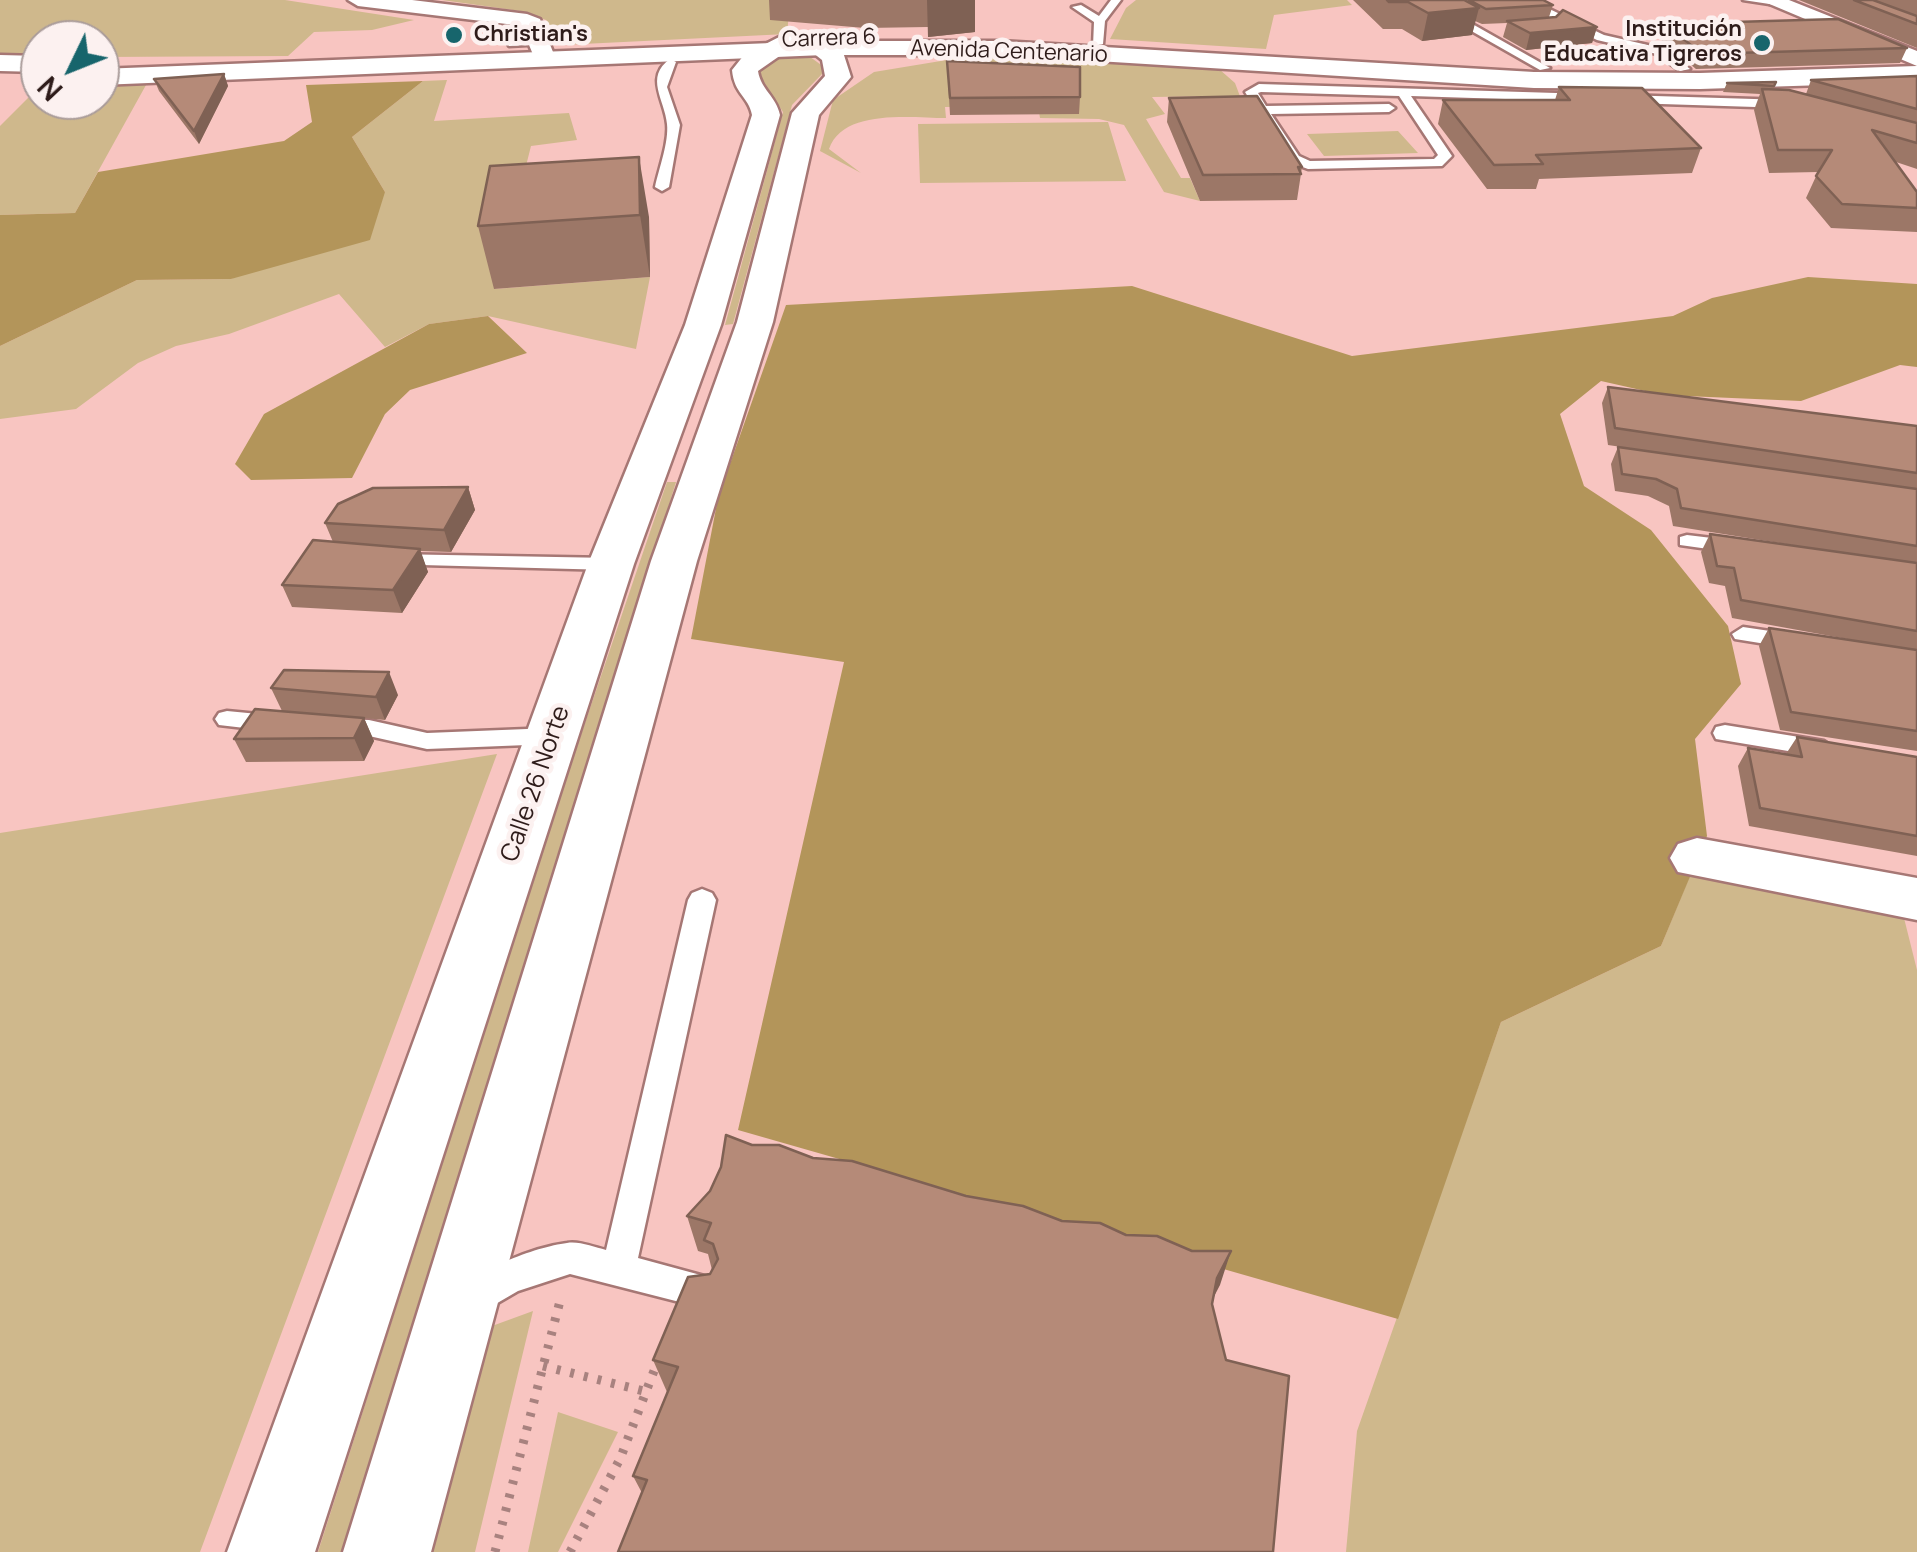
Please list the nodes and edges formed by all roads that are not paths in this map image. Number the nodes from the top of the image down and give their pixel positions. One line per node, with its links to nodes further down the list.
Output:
1 (358, 0): 15 (street)
2 (1116, 0): 13 (lane)
3 (1422, 0): 9 (lane)
4 (1534, 0): 22 (lane)
5 (1748, 0): 6 (lane)
6 (1773, 1): 18 (street)
7 (1077, 8): 13 (lane)
8 (1456, 8): 9 (lane)
9 (1438, 10): 12 (lane)
10 (1512, 29): 12 (lane)
11 (506, 30): 15 (lane)
12 (1474, 32): 21 (lane)
13 (1099, 33): 14 (main road, Carrera 6); 21 (main road, Carrera 6)
14 (796, 45): 15 (main road, Carrera 6); 16 (main road, Avenida Centenario); 17 (main road, Avenida Centenario); 24 (main road); 25 (main road)
15 (540, 48): 20 (main road, Carrera 6)
16 (1000, 48): 22 (main road, Avenida Centenario); 24 (main road)
17 (608, 58): 19 (main road); 23 (main road, Avenida Centenario)
18 (1917, 60): 22 (main road, Carrera 6)
19 (670, 62): 25 (main road); 34 (lane)
20 (120, 65)
21 (1544, 68): 22 (main road, Carrera 6)
22 (1692, 75): 27 (main road, Avenida Centenario); 30 (lane)
23 (120, 76)
24 (838, 77): 38 (main road, Calle 26 Norte)
25 (744, 81): 38 (main road, Calle 26 Norte)
26 (1913, 84): 27 (main road, Avenida Centenario)
27 (1768, 92): 29 (lane); 30 (lane); 31 (lane)
28 (1403, 93): 30 (lane); 32 (lane); 33 (lane)
29 (1805, 93)
30 (1725, 104)
31 (1797, 107)
32 (1413, 108): 33 (lane); 33 (lane)
33 (1264, 110)
34 (662, 187)
35 (1687, 540): 36 (lane)
36 (1764, 551)
37 (361, 558): 38 (lane)
38 (633, 561): 43 (main road, Calle 26 Norte); 50 (main road, Calle 26 Norte)
39 (1742, 634): 40 (lane)
40 (1820, 645)
41 (227, 719): 43 (lane)
42 (1726, 733): 44 (lane)
43 (552, 736): 51 (main road, Calle 26 Norte)
44 (1840, 752)
45 (1697, 858): 46 (street)
46 (1917, 899)
47 (702, 900): 48 (lane)
48 (618, 1270): 49 (lane); 50 (lane)
49 (698, 1290)
50 (456, 1310): 52 (main road, Calle 26 Norte)
51 (271, 1552)
52 (387, 1552)

